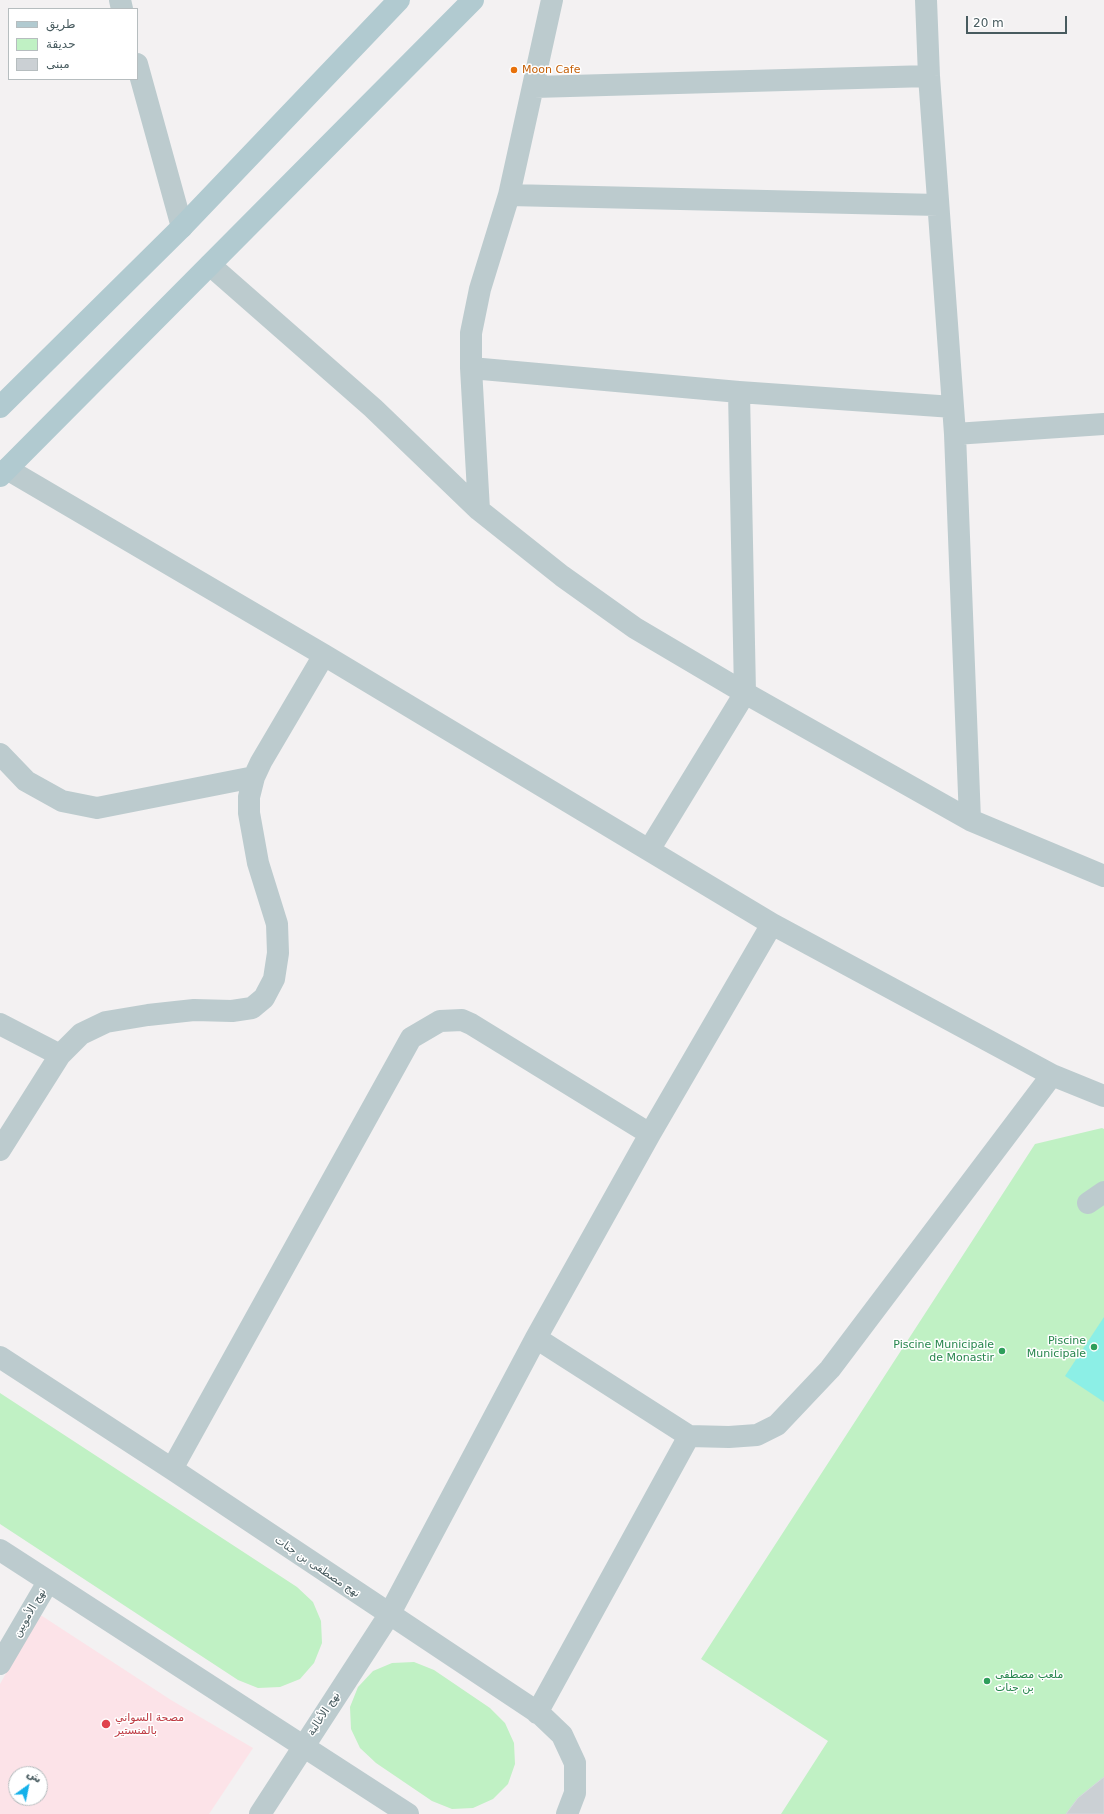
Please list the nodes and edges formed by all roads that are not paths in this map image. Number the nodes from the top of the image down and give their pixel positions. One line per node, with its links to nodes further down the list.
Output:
1 (399, 0): 10 (main road)
2 (473, 0): 11 (main road)
3 (552, 0): 7 (street)
4 (926, 0): 6 (street)
5 (138, 68): 10 (street)
6 (929, 76): 7 (street); 9 (street)
7 (534, 87): 8 (street)
8 (509, 195): 9 (street); 12 (street)
9 (938, 205): 15 (street)
10 (182, 227): 14 (main road)
11 (210, 265): 18 (main road); 19 (street)
12 (471, 368): 13 (street); 19 (street)
13 (739, 392): 15 (street); 21 (street)
14 (0, 407)
15 (953, 407): 17 (street)
16 (1104, 424): 17 (street)
17 (956, 434): 24 (street)
18 (4, 473): 20 (street)
19 (479, 510): 21 (street)
20 (324, 655): 23 (street); 25 (street)
21 (745, 694): 24 (street); 25 (street)
22 (0, 754): 23 (street)
23 (254, 777): 29 (street)
24 (970, 820): 26 (street)
25 (649, 850): 27 (street)
26 (1104, 876)
27 (772, 924): 30 (street); 32 (street, نهج الأغالبة)
28 (0, 1024): 29 (street)
29 (60, 1055): 33 (street)
30 (1052, 1075): 31 (street); 36 (street)
31 (1104, 1096)
32 (650, 1134): 34 (street, نهج الأغالبة); 37 (street)
33 (0, 1150)
34 (536, 1338): 36 (street); 40 (street, نهج الأغالبة)
35 (0, 1357): 37 (street, نهج مصطفى بن جنات)
36 (689, 1436): 42 (street)
37 (172, 1469): 40 (street, نهج مصطفى بن جنات)
38 (0, 1550): 39 (street)
39 (48, 1582): 41 (street, نهج الأمويين); 43 (street)
40 (389, 1615): 42 (street, نهج مصطفى بن جنات); 43 (street, نهج الأغالبة)
41 (0, 1664)
42 (537, 1712): 46 (street, نهج مصطفى بن جنات)
43 (303, 1747): 44 (street, نهج الأغالبة); 45 (street)
44 (260, 1814)
45 (408, 1814)
46 (567, 1814)

